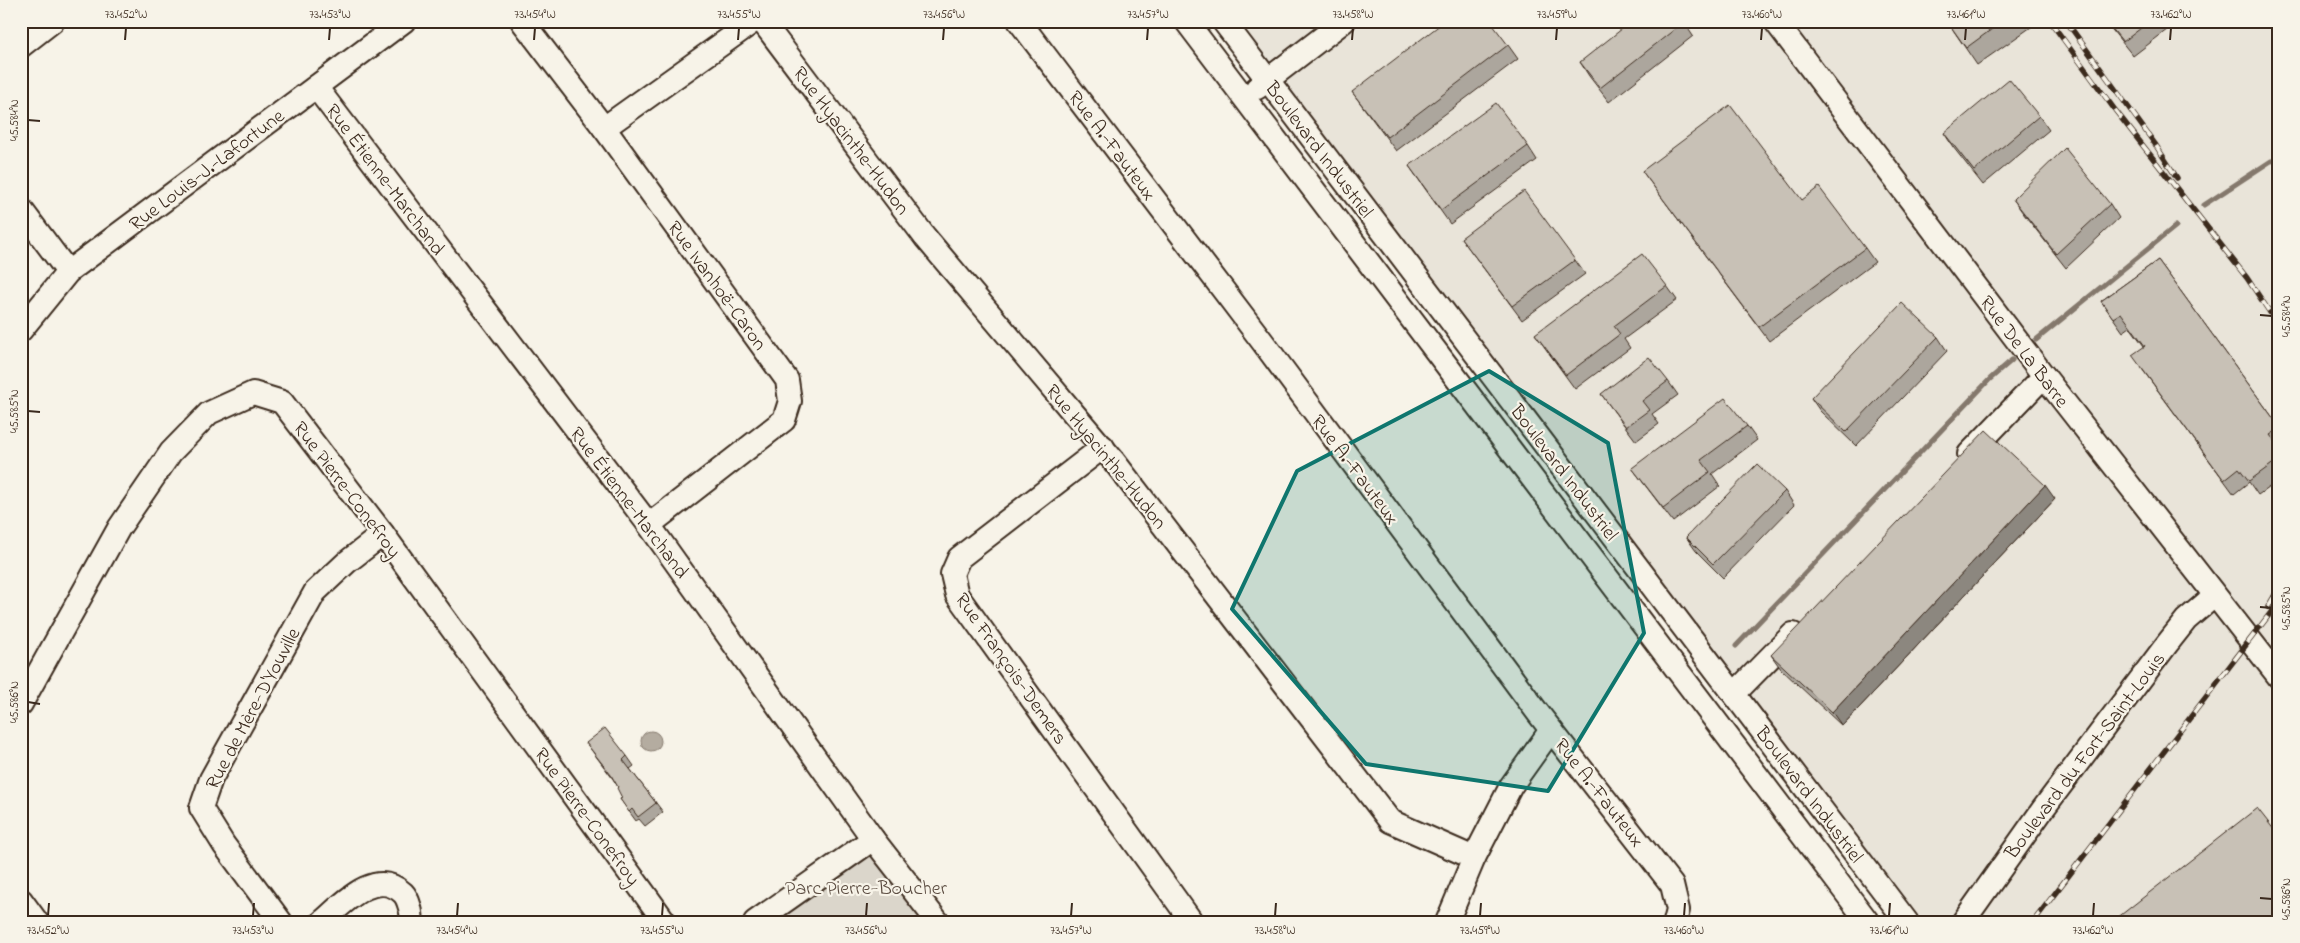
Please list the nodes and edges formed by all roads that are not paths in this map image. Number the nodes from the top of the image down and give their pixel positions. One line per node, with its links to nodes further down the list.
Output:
1 (52, 21): 11 (street)
2 (404, 21): 13 (street, Rue Louis-J.-Lafortune)
3 (522, 21): 15 (street, Rue Ivanhoë-Caron)
4 (754, 21): 15 (street)
5 (762, 21): 26 (street, Rue Hyacinthe-Hudon)
6 (1019, 21): 40 (street, Rue A.-Fauteux)
7 (1186, 21): 14 (street, Boulevard Industriel)
8 (1223, 21): 12 (street, Boulevard Industriel)
9 (1344, 21): 12 (street)
10 (1775, 21): 24 (street, Rue De La Barre)
11 (21, 46)
12 (1268, 80): 14 (street); 17 (street, Boulevard Industriel)
13 (316, 87): 19 (street, Rue Louis-J.-Lafortune); 30 (street, Rue Étienne-Marchand)
14 (1244, 97): 18 (street, Boulevard Industriel)
15 (604, 128): 30 (street, Rue Ivanhoë-Caron)
16 (21, 209): 19 (street)
17 (1371, 216): 18 (street); 20 (street, Boulevard Industriel)
18 (1346, 233): 21 (street, Boulevard Industriel)
19 (68, 272): 22 (street, Rue Louis-J.-Lafortune)
20 (1414, 272): 21 (street); 23 (street, Boulevard Industriel)
21 (1390, 290): 25 (street, Boulevard Industriel)
22 (21, 330)
23 (1483, 364): 25 (street); 28 (street, Boulevard Industriel)
24 (2044, 376): 27 (street); 32 (street, Rue De La Barre)
25 (1457, 380): 29 (street, Boulevard Industriel)
26 (1103, 447): 42 (street, Rue Hyacinthe-Hudon); 51 (street, Rue François-Demers)
27 (1954, 468)
28 (1584, 497): 29 (street); 34 (street, Boulevard Industriel)
29 (1560, 515): 35 (street, Boulevard Industriel)
30 (650, 525): 41 (street, Rue Étienne-Marchand)
31 (383, 534): 38 (street, Rue Pierre-Conefroy); 45 (street, Rue de Mère-D'Youville); 48 (street, Rue Pierre-Conefroy)
32 (2214, 596): 36 (street, Rue De La Barre); 56 (street, Boulevard du Fort-Saint-Louis)
33 (1810, 616): 37 (street)
34 (1682, 626): 35 (street); 37 (street, Boulevard Industriel)
35 (1658, 644): 39 (street, Boulevard Industriel)
36 (2279, 678)
37 (1730, 690): 39 (street); 55 (street, Boulevard Industriel)
38 (21, 704)
39 (1703, 704): 54 (street, Boulevard Industriel)
40 (1551, 730): 42 (street); 53 (street, Rue A.-Fauteux)
41 (872, 839): 49 (street); 50 (street, Rue Étienne-Marchand)
42 (1474, 858): 52 (street)
43 (21, 900): 44 (street)
44 (38, 922)
45 (281, 922)
46 (322, 922): 47 (street)
47 (411, 922)
48 (664, 922)
49 (755, 922)
50 (938, 922)
51 (1192, 922)
52 (1447, 922)
53 (1675, 922)
54 (1868, 922)
55 (1907, 922)
56 (1964, 922)

